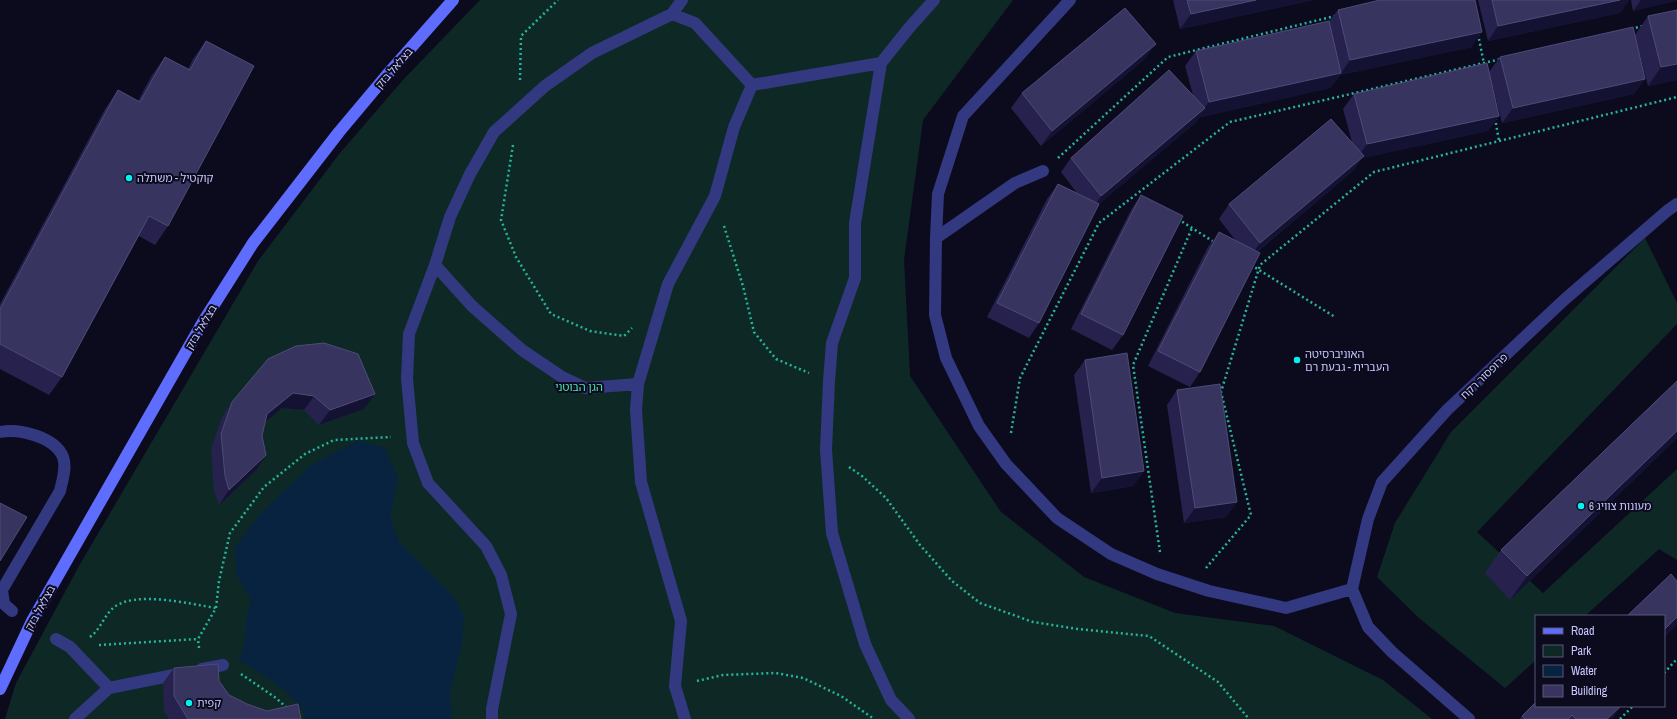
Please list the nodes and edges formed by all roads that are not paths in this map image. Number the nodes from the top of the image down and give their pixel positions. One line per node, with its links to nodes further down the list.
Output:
1 (454, 0): 19 (street, בצלאל בזק)
2 (682, 0): 5 (lane)
3 (934, 0): 6 (lane)
4 (1070, 0): 10 (lane)
5 (672, 14): 7 (lane); 11 (lane)
6 (881, 64): 7 (lane); 23 (lane)
7 (752, 85): 12 (lane)
8 (1043, 171): 10 (lane)
9 (1677, 204): 14 (lane, פרופסור רקח)
10 (936, 238): 14 (lane)
11 (435, 265): 12 (lane); 21 (lane)
12 (638, 384): 22 (lane)
13 (0, 432): 15 (lane)
14 (1352, 589): 24 (lane)
15 (12, 611)
16 (56, 639): 18 (lane)
17 (222, 665): 18 (lane)
18 (109, 688): 20 (lane)
19 (0, 689)
20 (75, 719)
21 (492, 719)
22 (685, 719)
23 (909, 719)
24 (1469, 719)

